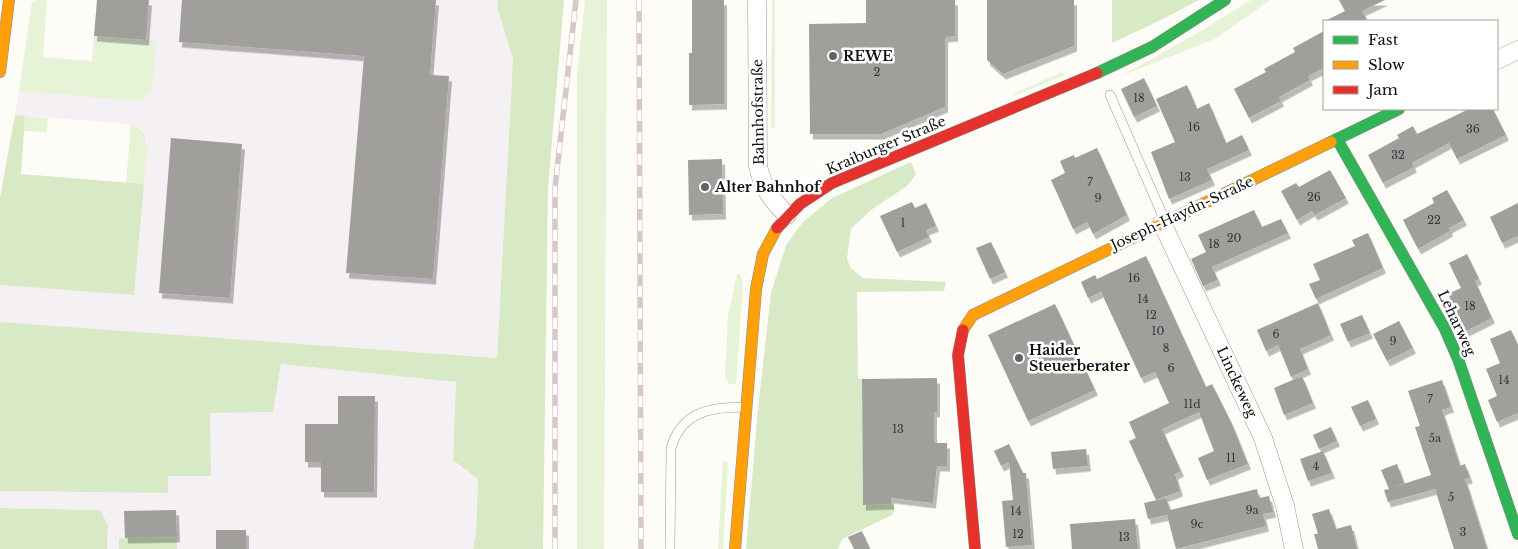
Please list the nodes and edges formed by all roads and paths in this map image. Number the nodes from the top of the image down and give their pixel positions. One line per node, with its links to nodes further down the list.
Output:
1 (9, 0): 6 (street)
2 (757, 0): 10 (street, Bahnhofstraße)
3 (1225, 0): 10 (street, Kraiburger Straße)
4 (1518, 50): 5 (street)
5 (1498, 60)
6 (0, 72)
7 (1110, 96): 11 (lane)
8 (1397, 110): 9 (street, Joseph-Haydn-Straße)
9 (1337, 139): 11 (street, Joseph-Haydn-Straße); 13 (street, Leharweg)
10 (787, 215): 12 (street, Kraiburger Straße)
11 (1164, 222): 16 (street, Joseph-Haydn-Straße); 17 (street, Linckeweg)
12 (746, 408): 14 (lane); 15 (street, Kraiburger Straße)
13 (1518, 534)
14 (670, 549)
15 (735, 549)
16 (975, 549)
17 (1294, 549)

